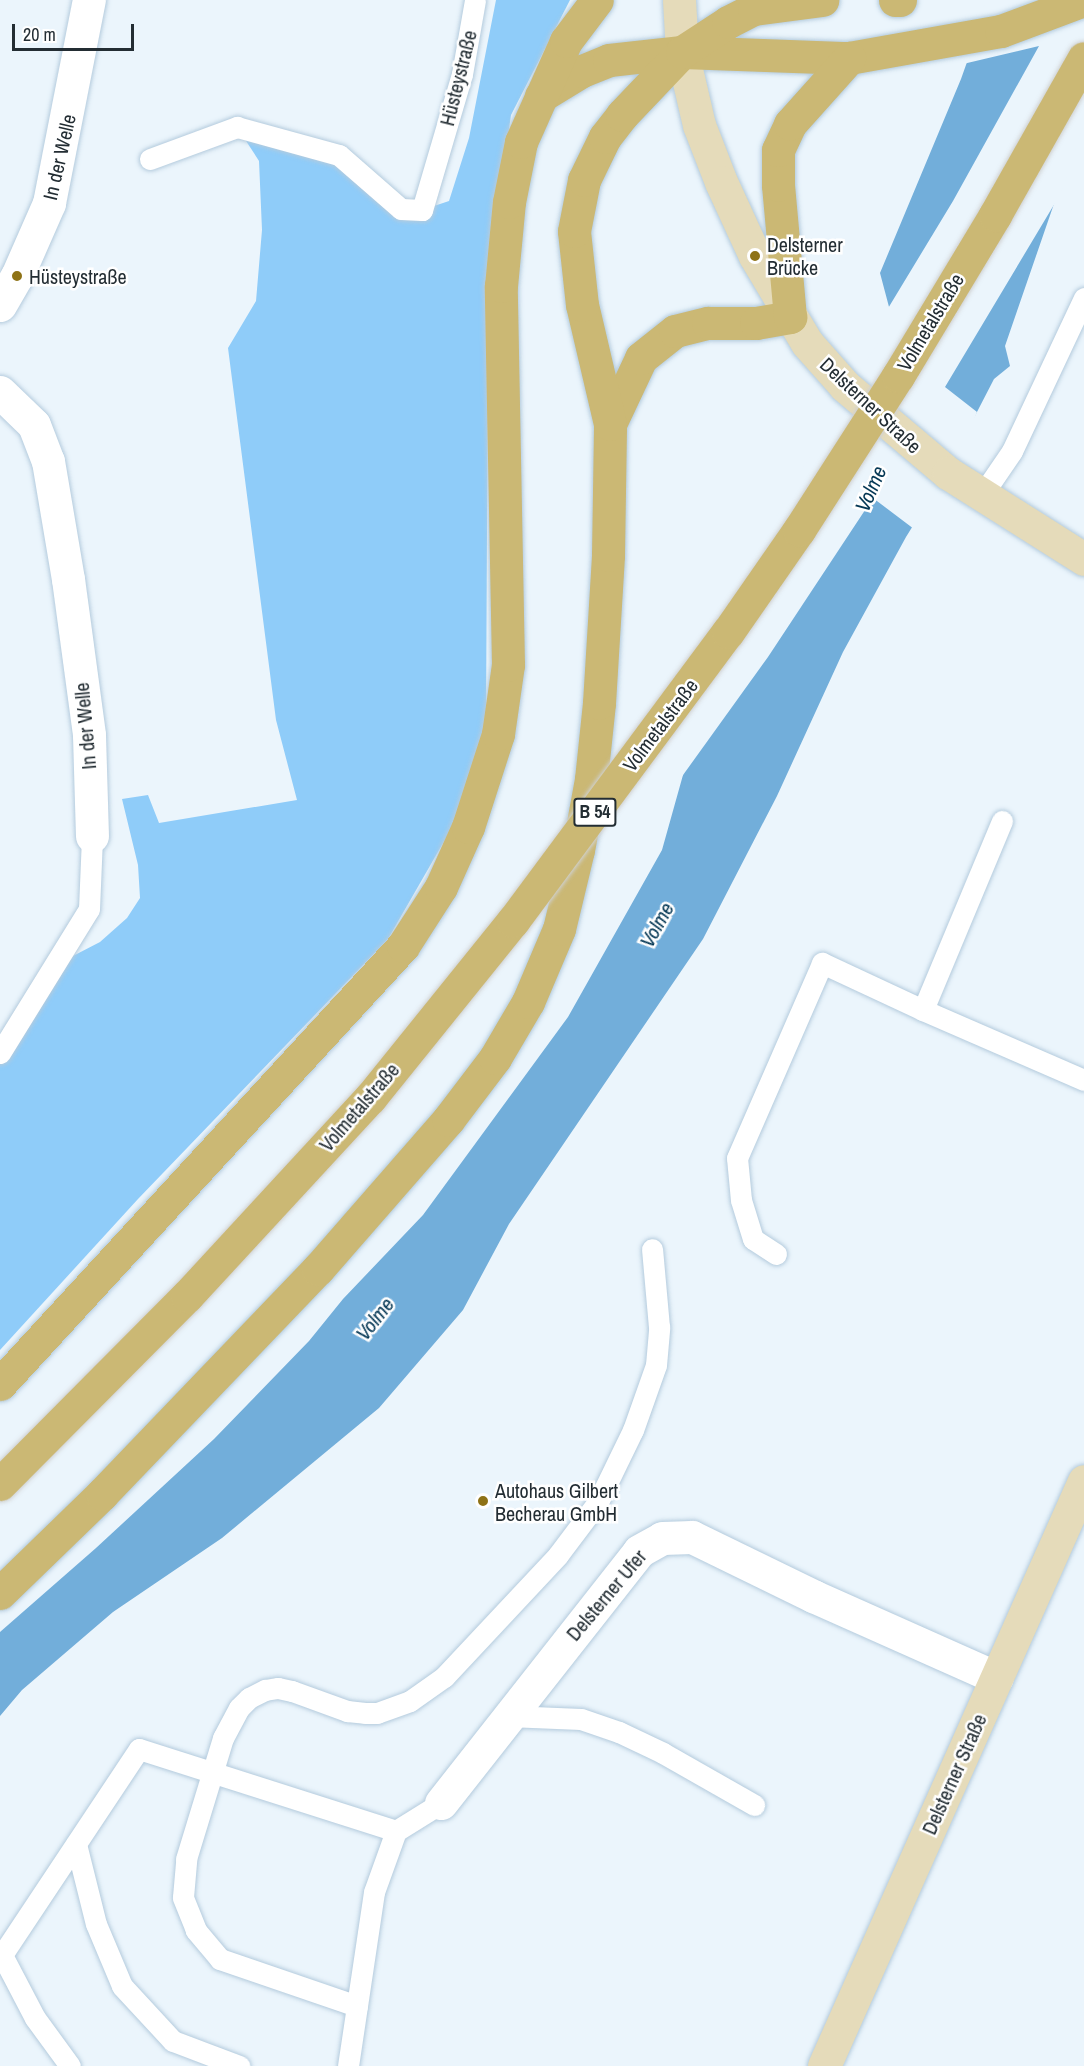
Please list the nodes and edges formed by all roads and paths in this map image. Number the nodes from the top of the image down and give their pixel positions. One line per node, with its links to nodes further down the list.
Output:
1 (89, 0): 15 (street, In der Welle)
2 (476, 0): 13 (lane, Hüsteystraße)
3 (597, 0): 12 (main road)
4 (679, 0): 9 (street, Delsterner Straße)
5 (822, 0): 9 (main road)
6 (895, 0): 7 (main road)
7 (900, 0)
8 (1084, 0): 10 (main road)
9 (682, 52): 10 (main road); 12 (main road); 16 (street, Delsterner Straße); 18 (main road)
10 (849, 58): 16 (main road)
11 (1084, 58): 30 (main road, Volmetalstraße / B 54, bridge)
12 (541, 96): 28 (main road)
13 (150, 159)
14 (1084, 298): 19 (lane)
15 (0, 305)
16 (799, 330): 18 (main road); 19 (street, Delsterner Straße)
17 (0, 392): 22 (street, In der Welle)
18 (610, 424): 31 (main road, bridge)
19 (982, 495): 20 (street, Delsterner Straße)
20 (1084, 559)
21 (1002, 821): 23 (lane)
22 (92, 837): 24 (lane, In der Welle)
23 (923, 1010): 25 (lane); 27 (lane)
24 (0, 1053)
25 (1084, 1080)
26 (652, 1249): 34 (lane)
27 (776, 1254)
28 (0, 1384)
29 (1084, 1481): 32 (street, Delsterner Straße)
30 (0, 1484)
31 (0, 1593)
32 (997, 1678): 33 (street, Delsterner Ufer); 44 (street, Delsterner Straße)
33 (508, 1716): 35 (street, Delsterner Ufer); 36 (lane)
34 (210, 1772): 37 (lane); 38 (lane); 40 (lane)
35 (441, 1803): 37 (lane)
36 (754, 1805)
37 (396, 1831): 40 (lane)
38 (76, 1844): 39 (lane); 42 (lane)
39 (1, 1957): 41 (lane)
40 (357, 2006): 43 (lane)
41 (70, 2066)
42 (239, 2066)
43 (348, 2066)
44 (824, 2066)

